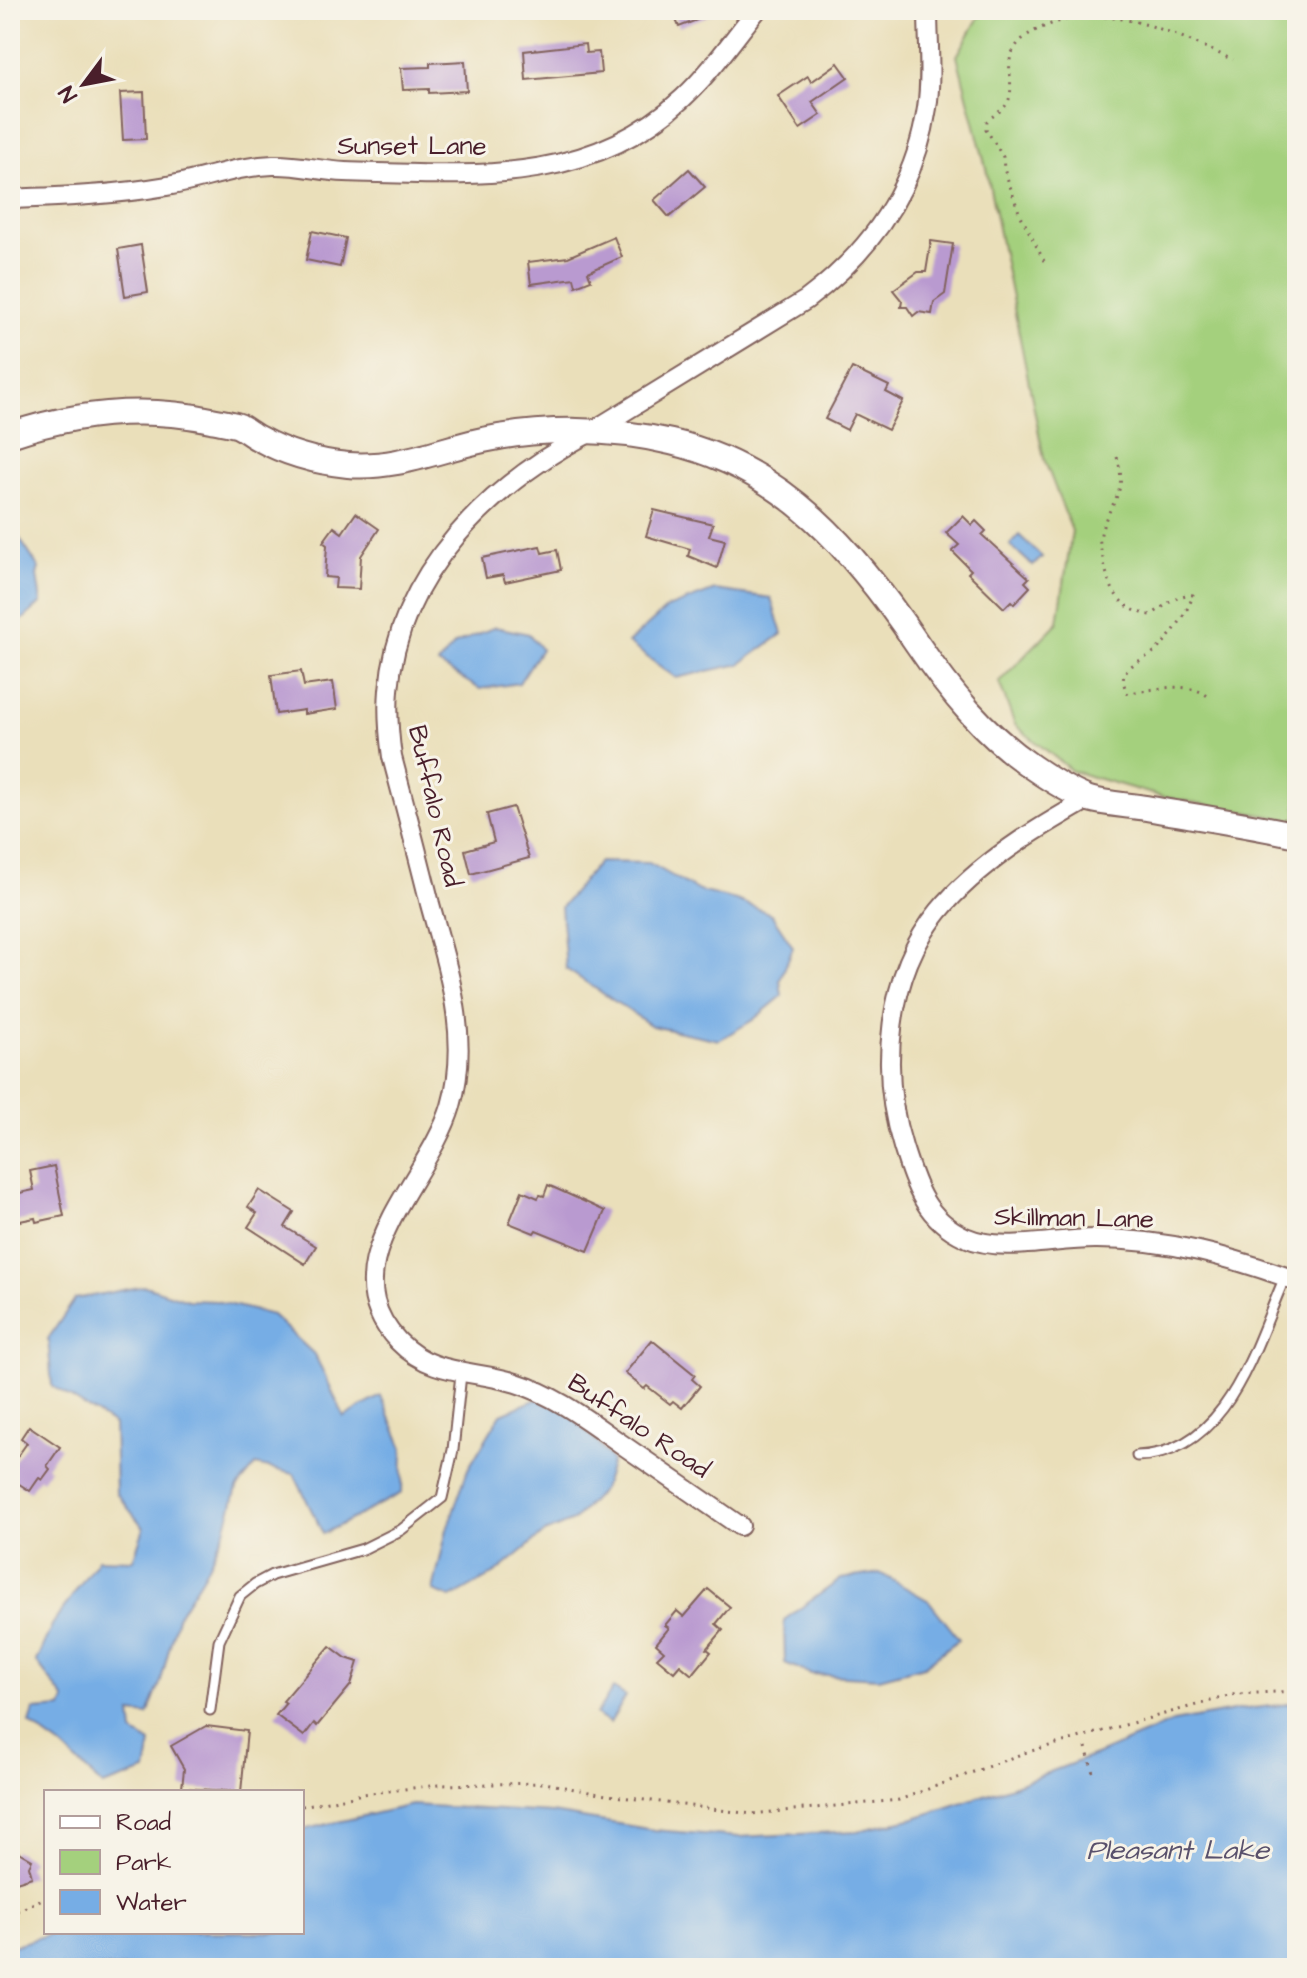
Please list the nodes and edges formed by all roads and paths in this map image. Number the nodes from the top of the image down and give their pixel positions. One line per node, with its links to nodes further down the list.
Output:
1 (757, 10): 4 (street, Sunset Lane)
2 (928, 10): 6 (street, Buffalo Road)
3 (1233, 60): 5 (path)
4 (10, 199)
5 (1044, 261)
6 (591, 432): 7 (street); 10 (street); 13 (street, Buffalo Road)
7 (10, 435)
8 (1117, 457): 9 (path)
9 (1209, 697)
10 (1089, 799): 11 (street); 12 (street, Skillman Lane)
11 (1297, 835)
12 (1291, 1279): 14 (lane)
13 (461, 1374): 15 (street, Buffalo Road); 17 (lane)
14 (1137, 1456)
15 (740, 1526)
16 (1297, 1691): 20 (path)
17 (210, 1710)
18 (1086, 1747): 19 (path)
19 (1093, 1773)
20 (304, 1806)
21 (44, 1898): 22 (path)
22 (10, 1915)

